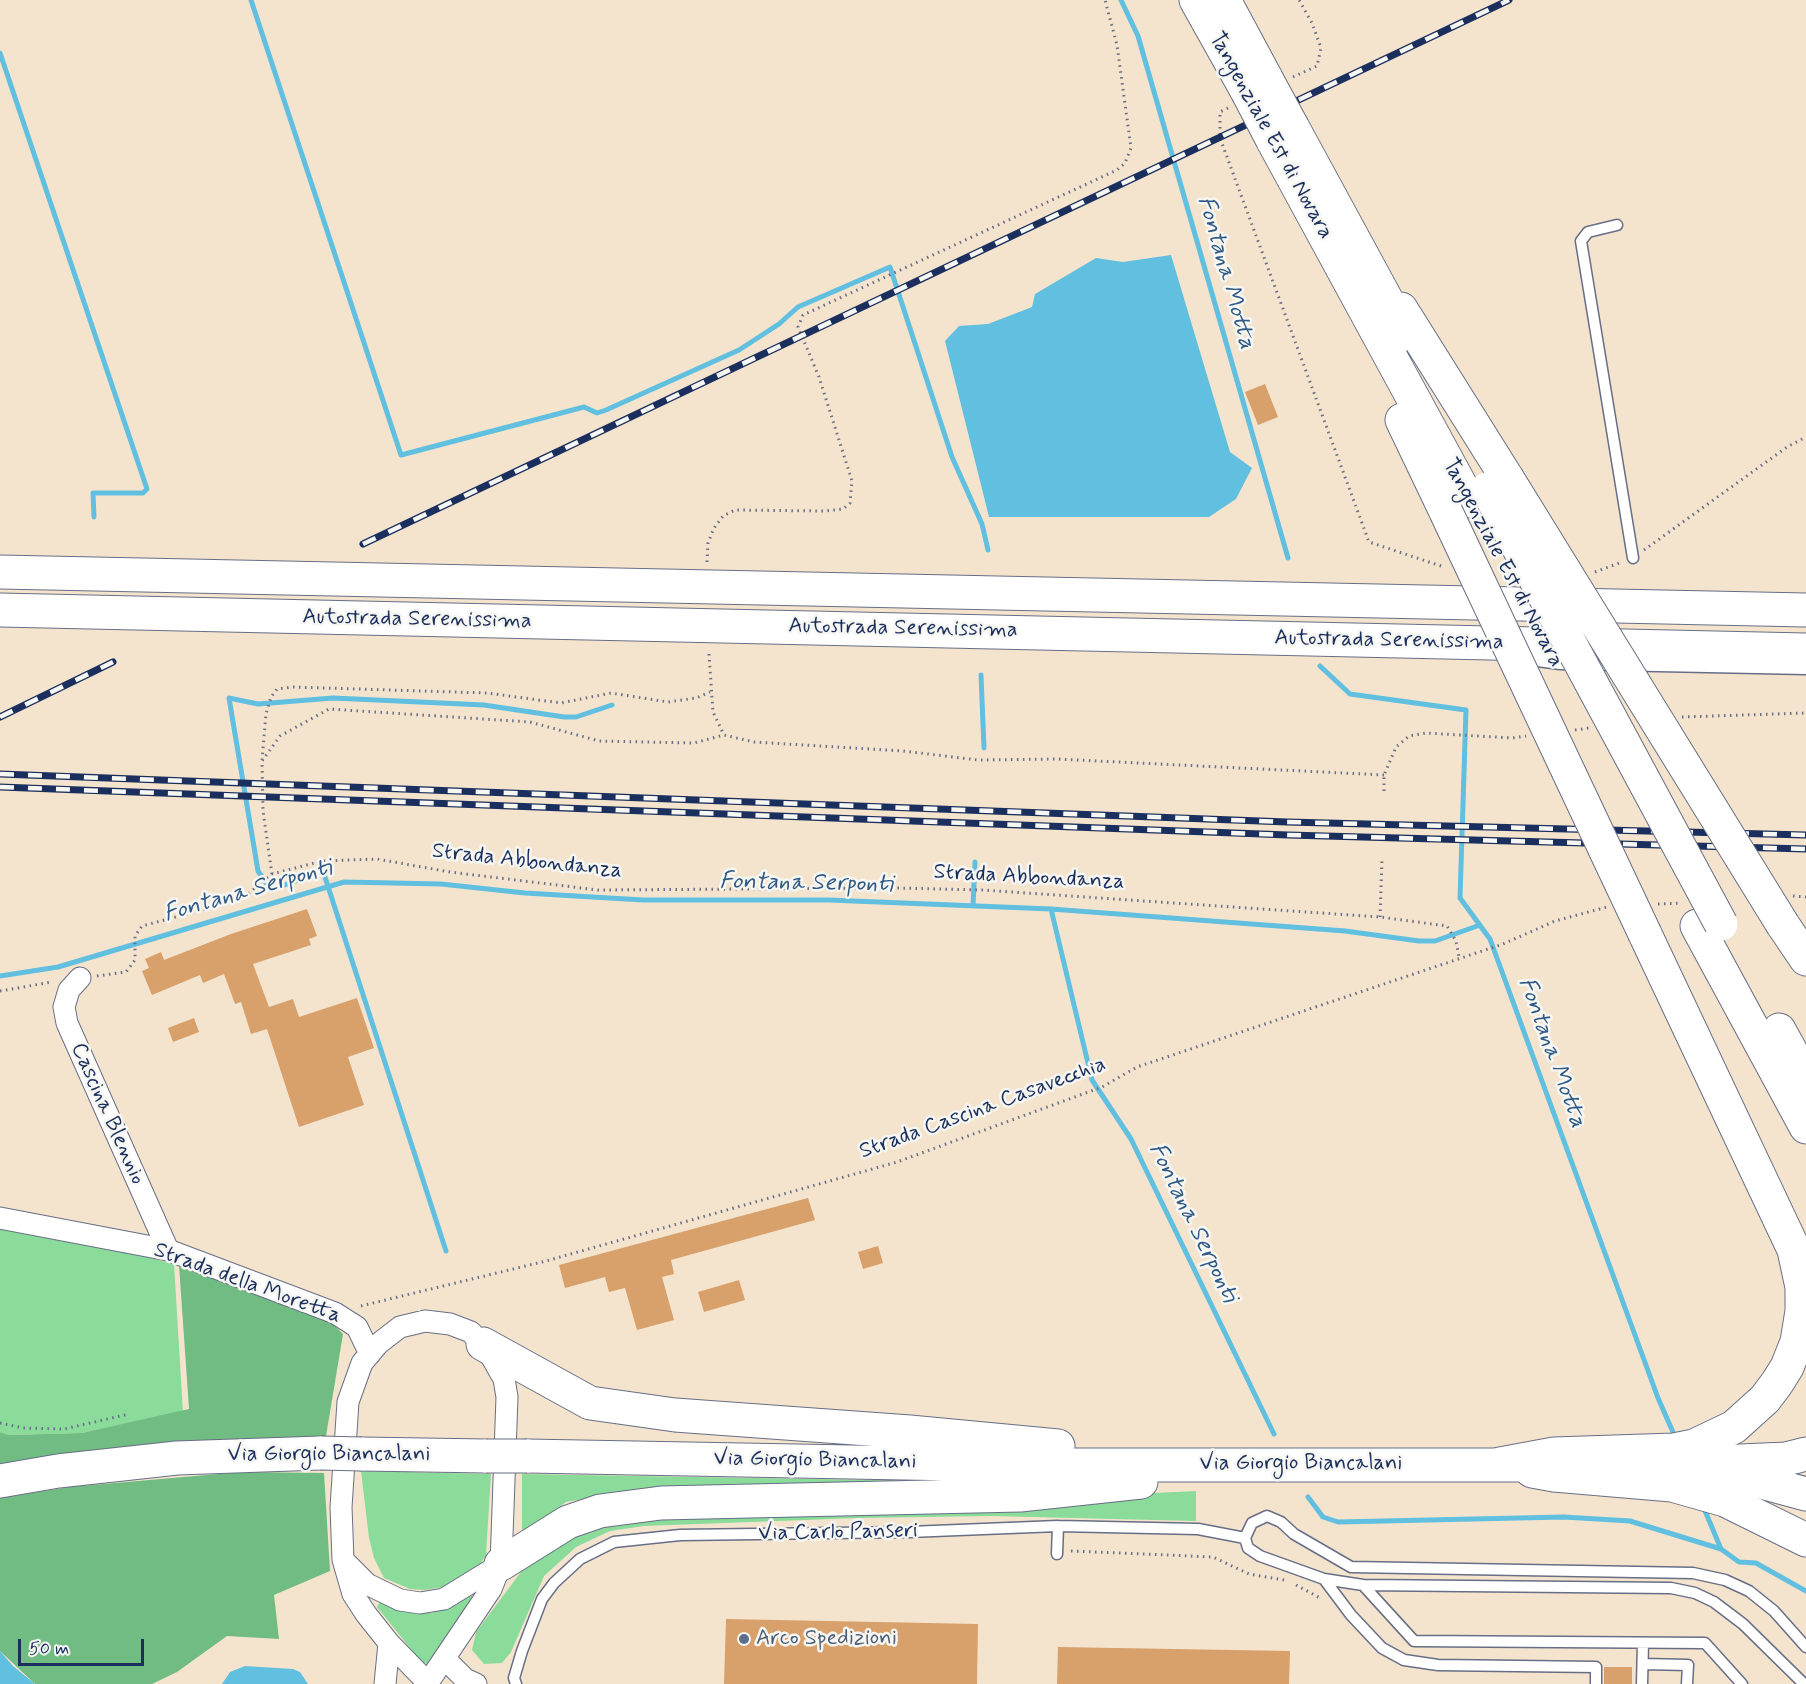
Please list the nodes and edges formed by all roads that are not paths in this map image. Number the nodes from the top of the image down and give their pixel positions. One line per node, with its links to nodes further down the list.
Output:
1 (1196, 0): 3 (main road, Tangenziale Est di Novara)
2 (1224, 0): 3 (main road, Tangenziale Est di Novara)
3 (1266, 84): 5 (main road, Tangenziale Est di Novara, bridge)
4 (1617, 225): 7 (lane)
5 (1333, 226): 6 (main road, Tangenziale Est di Novara); 6 (main road)
6 (1477, 495): 14 (main road, Tangenziale Est di Novara); 15 (main road, bridge); 21 (main road, bridge)
7 (1633, 558)
8 (0, 572): 9 (main road, Autostrada Serenissima)
9 (1794, 604)
10 (0, 610): 11 (main road, Autostrada Serenissima)
11 (1388, 642): 12 (main road, Autostrada Serenissima); 13 (lane)
12 (1806, 650)
13 (1806, 669)
14 (1709, 925): 17 (main road, Tangenziale Est di Novara); 18 (main road, Tangenziale Est di Novara)
15 (1806, 959)
16 (80, 978): 20 (street, Cascina Blennio)
17 (1806, 1079)
18 (1806, 1127)
19 (0, 1218): 20 (street, Strada della Moretta)
20 (168, 1250): 23 (street, Strada della Moretta)
21 (1800, 1263): 27 (main road)
22 (483, 1344): 23 (street); 25 (main road); 35 (street)
23 (370, 1354): 34 (street)
24 (1806, 1454): 27 (main road, Via Giorgio Biancalani)
25 (1308, 1463): 26 (main road, Via Giorgio Biancalani); 28 (main road, Via Giorgio Biancalani, bridge); 35 (main road)
26 (1500, 1464): 27 (main road, Via Giorgio Biancalani); 27 (main road); 27 (main road)
27 (1688, 1469): 29 (main road, Via Giorgio Biancalani); 32 (main road)
28 (0, 1481)
29 (1806, 1494)
30 (1058, 1526): 31 (lane, Via Carlo Panseri); 33 (lane); 47 (lane, Via Carlo Panseri)
31 (1245, 1538): 36 (lane); 40 (lane)
32 (1806, 1540)
33 (1057, 1552)
34 (343, 1560): 35 (street); 38 (street)
35 (501, 1564): 41 (street)
36 (1324, 1579): 37 (lane); 48 (lane)
37 (1363, 1585): 39 (lane); 43 (lane)
38 (389, 1643): 44 (street); 45 (street)
39 (1643, 1643): 42 (lane); 51 (lane)
40 (1806, 1647)
41 (445, 1659): 45 (street); 46 (street)
42 (1643, 1664): 49 (lane); 50 (lane)
43 (1803, 1683)
44 (386, 1684)
45 (428, 1684)
46 (476, 1684)
47 (516, 1684)
48 (1596, 1684)
49 (1642, 1684)
50 (1688, 1684)
51 (1742, 1684)

